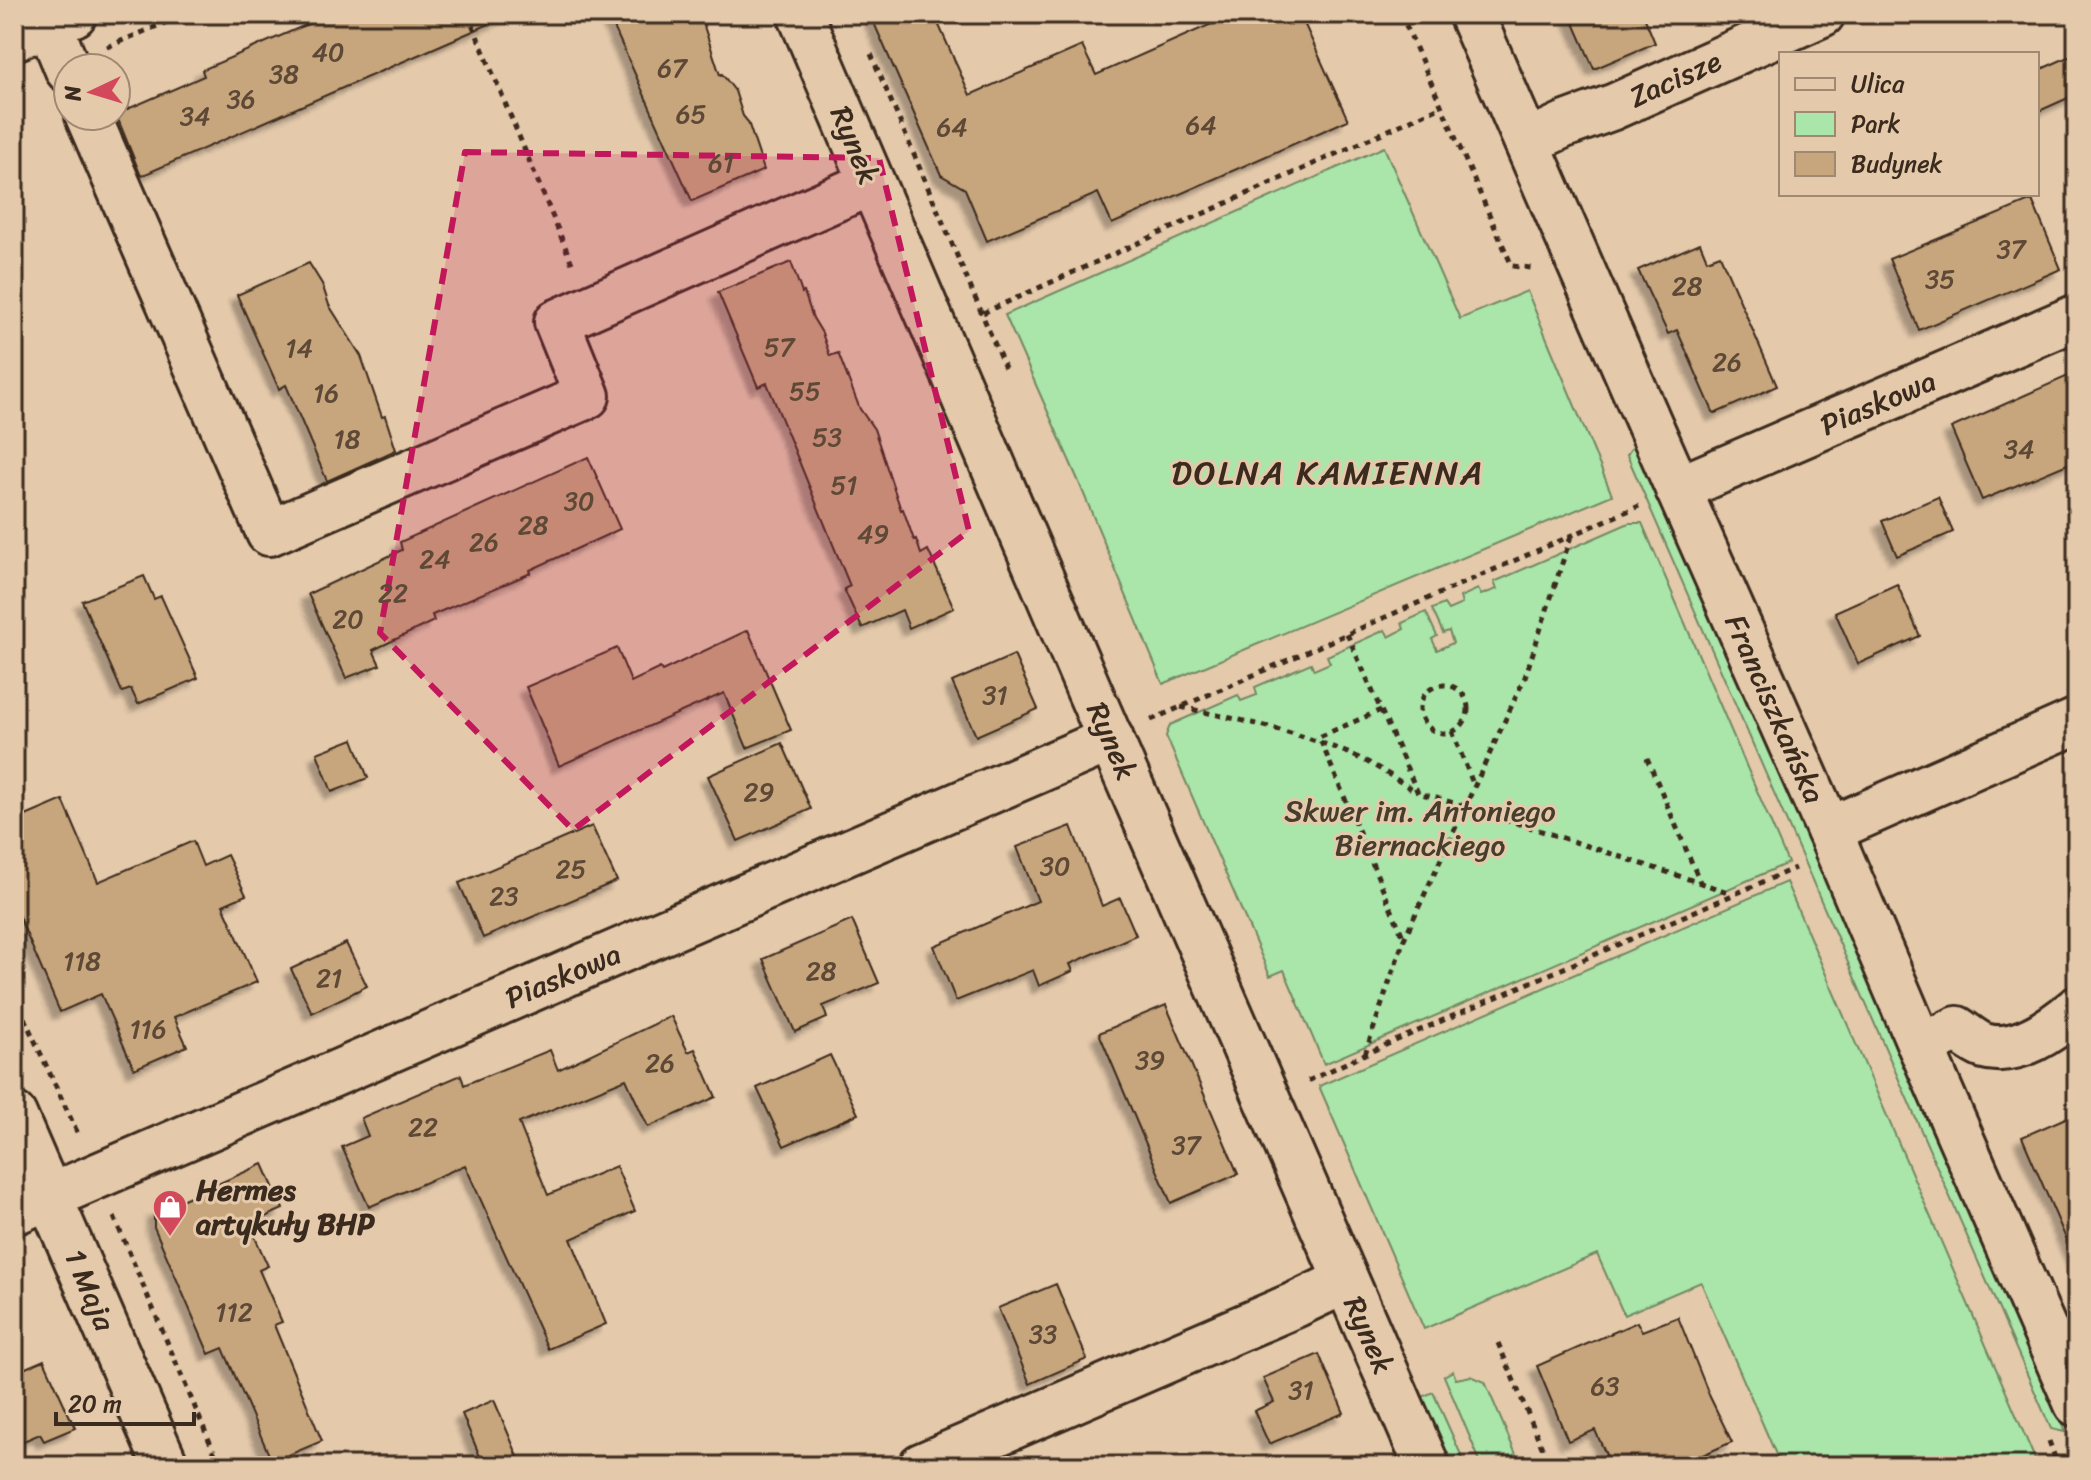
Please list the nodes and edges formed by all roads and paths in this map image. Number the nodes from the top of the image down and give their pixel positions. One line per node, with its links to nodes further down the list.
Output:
1 (468, 14): 11 (path)
2 (800, 14): 10 (street, Rynek)
3 (1471, 14): 9 (street, Franciszkańska)
4 (1822, 14): 9 (street, Zacisze)
5 (46, 25): 6 (street)
6 (59, 52)
7 (1442, 106): 12 (path)
8 (95, 132): 11 (street)
9 (1528, 142): 14 (street, Franciszkańska)
10 (871, 183): 11 (street); 22 (street, Rynek)
11 (590, 307)
12 (983, 313)
13 (2077, 317): 14 (street, Piaskowa)
14 (1659, 497): 15 (path); 28 (street, Franciszkańska)
15 (1571, 536): 16 (path); 25 (path)
16 (1347, 634): 17 (path); 18 (path)
17 (1181, 707): 19 (path); 23 (path)
18 (1381, 710): 23 (path); 26 (path)
19 (1151, 720)
20 (2077, 721): 28 (street)
21 (1452, 731): 21 (path); 25 (path)
22 (1111, 739): 39 (street, Piaskowa); 41 (street, Rynek)
23 (1322, 743): 26 (path); 32 (path)
24 (1647, 758): 30 (path)
25 (1474, 787): 27 (path)
26 (1418, 793): 27 (path)
27 (1465, 806): 30 (path); 32 (path)
28 (1829, 830): 35 (street, Franciszkańska)
29 (1800, 866): 31 (path)
30 (1700, 883): 31 (path)
31 (1733, 894): 36 (path)
32 (1404, 939): 36 (path)
33 (14, 996): 39 (path)
34 (2077, 1009): 35 (street)
35 (1921, 1047): 43 (street, Franciszkańska)
36 (1365, 1054): 37 (path)
37 (1308, 1081)
38 (14, 1115): 40 (street, 1 Maja)
39 (97, 1176): 40 (street, Piaskowa); 47 (path)
40 (32, 1205): 46 (street, 1 Maja)
41 (1345, 1281): 48 (street); 49 (street, Rynek)
42 (1498, 1343): 50 (path)
43 (2068, 1361): 44 (street, Franciszkańska)
44 (2077, 1404)
45 (2055, 1456): 51 (path)
46 (166, 1466)
47 (220, 1466)
48 (921, 1466)
49 (1427, 1466)
50 (1550, 1466)
51 (2058, 1466)

